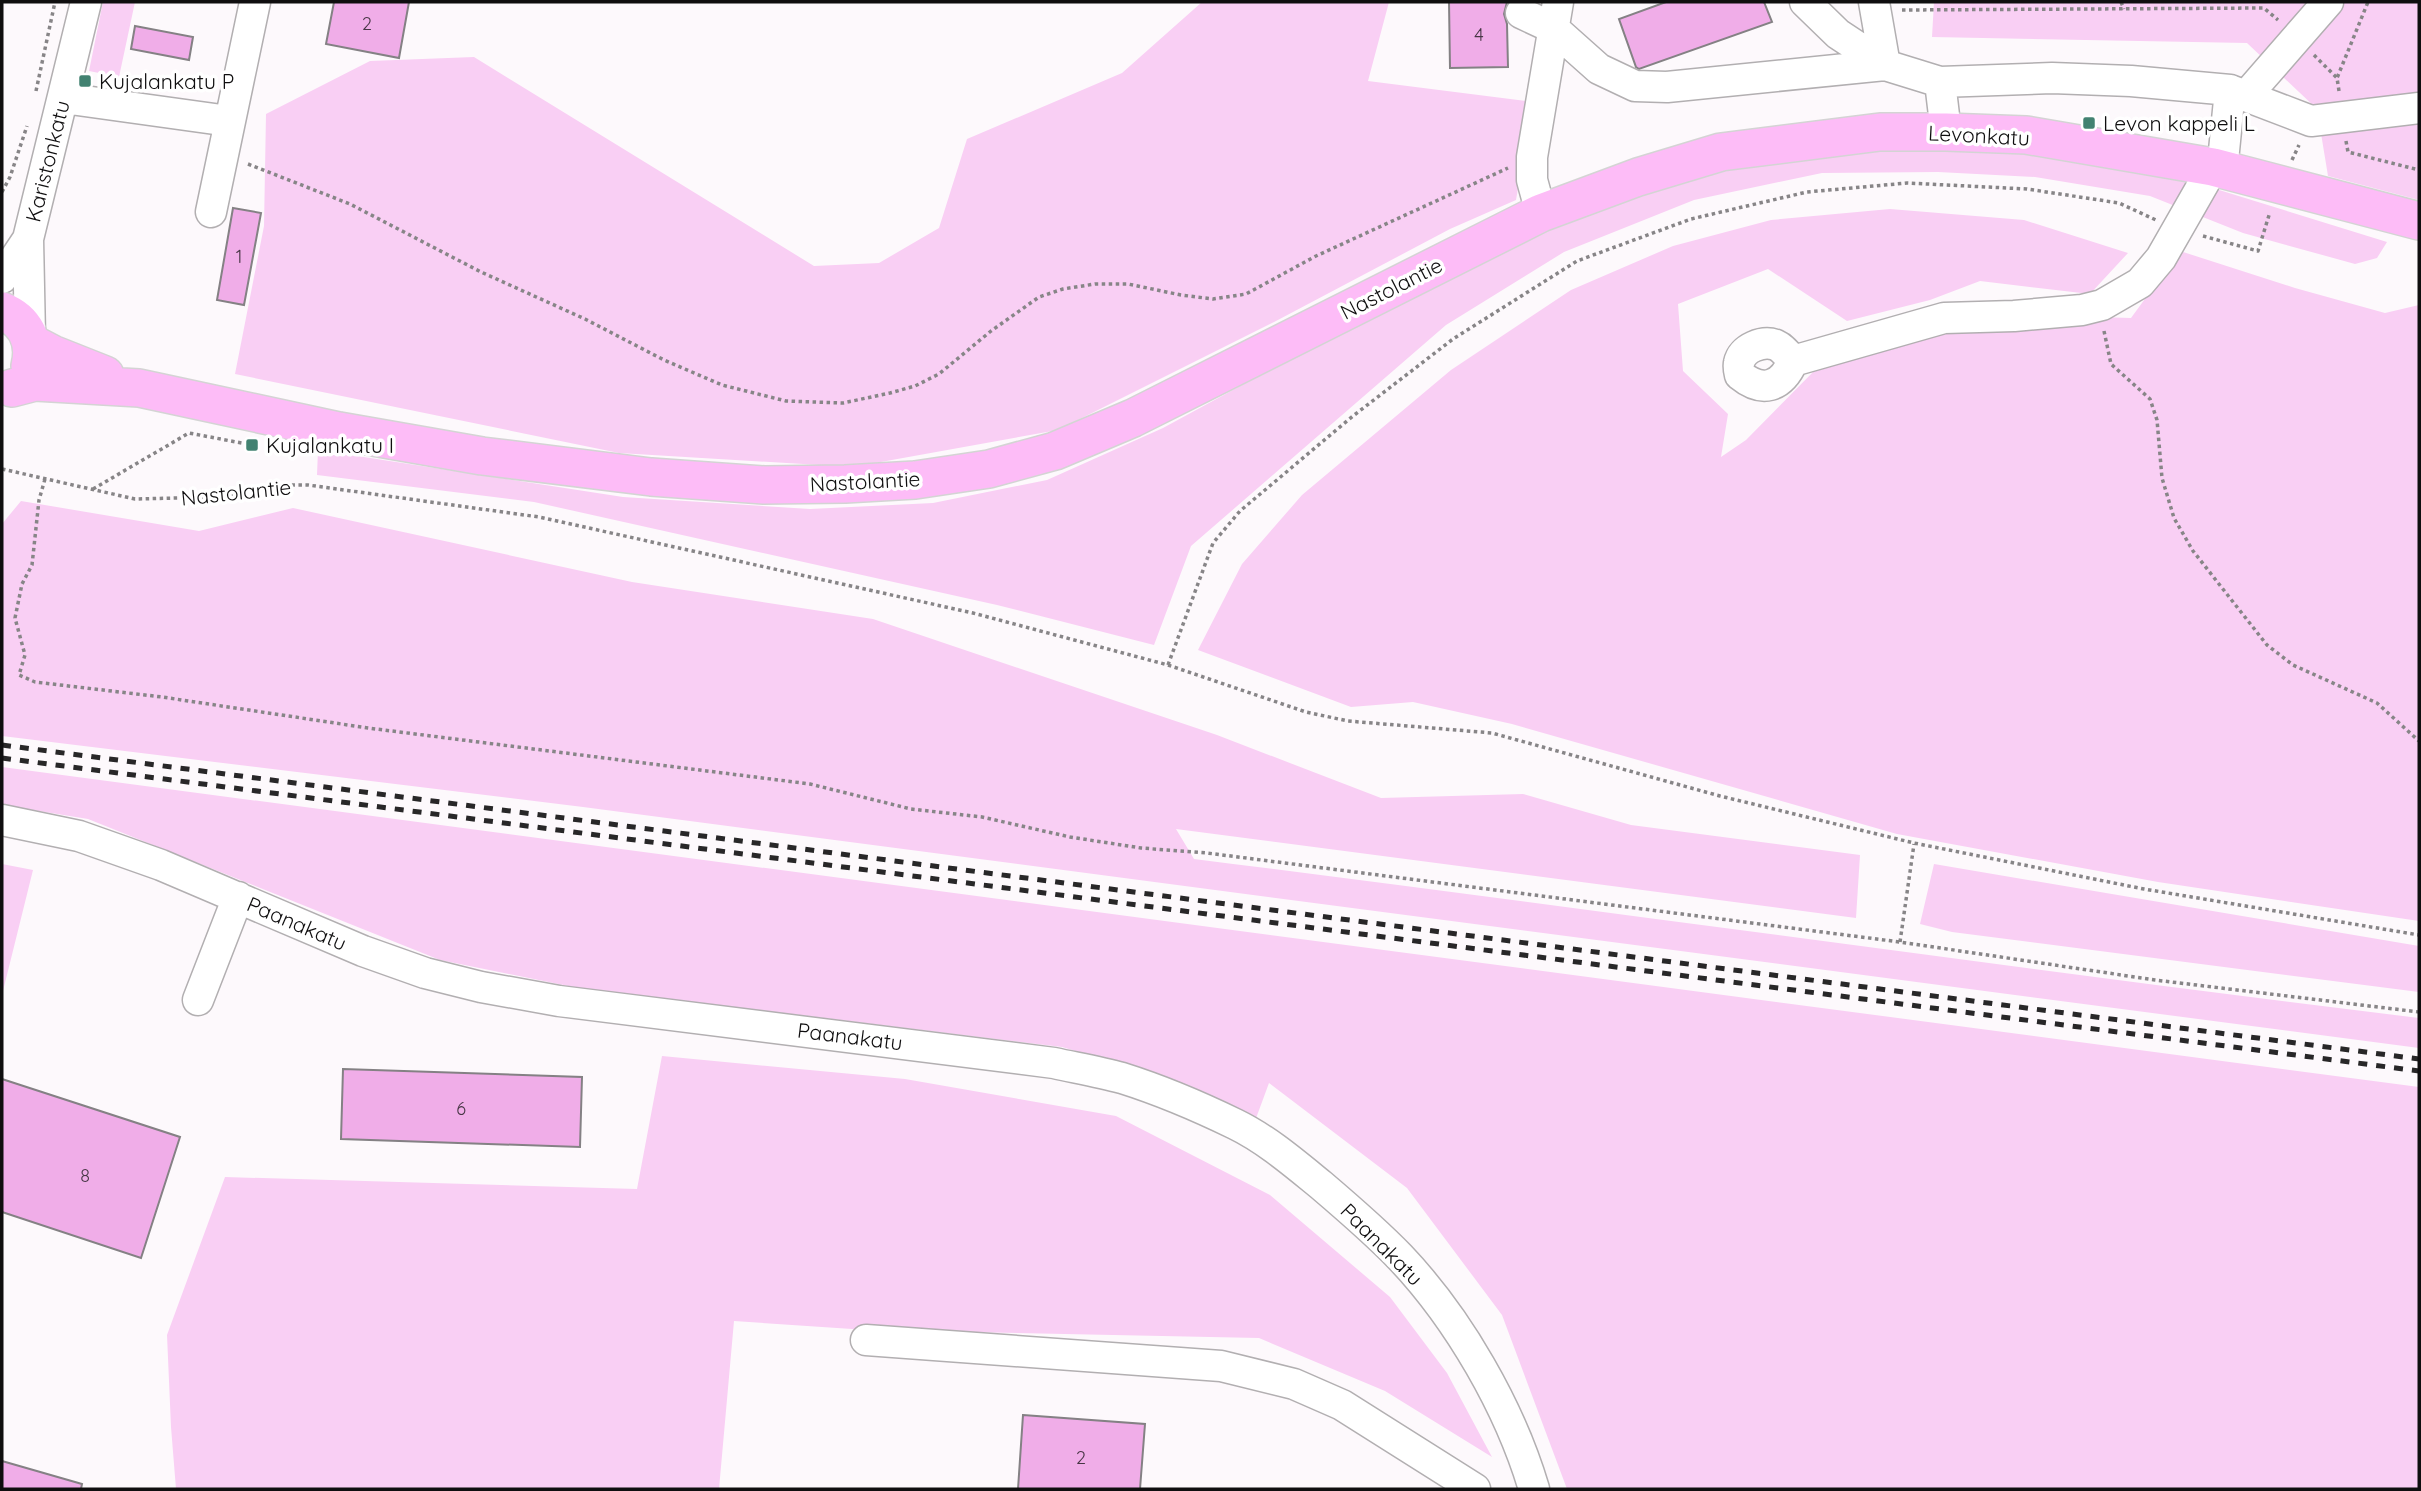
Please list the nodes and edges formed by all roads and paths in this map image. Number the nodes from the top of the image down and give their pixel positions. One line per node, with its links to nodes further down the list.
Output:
1 (55, 2): 17 (path)
2 (86, 2): 17 (street, Karistonkatu)
3 (255, 2): 21 (street)
4 (1805, 2): 13 (street)
5 (2121, 2): 9 (path)
6 (2328, 2): 12 (street)
7 (2368, 2): 14 (path)
8 (1875, 6): 9 (path); 13 (street)
9 (2124, 9): 12 (path)
10 (1521, 13): 11 (street)
11 (1555, 15): 13 (street); 25 (street)
12 (2296, 37): 14 (path); 16 (street)
13 (1885, 65): 15 (street)
14 (2337, 78): 19 (path)
15 (1940, 82): 16 (street); 23 (street)
16 (2238, 93): 22 (street); 26 (street)
17 (49, 95): 21 (street); 34 (street, Karistonkatu)
18 (2419, 108): 19 (street)
19 (2343, 117): 22 (street); 27 (path)
20 (30, 118): 29 (path)
21 (229, 121): 24 (street)
22 (2311, 121): 28 (path)
23 (1946, 132): 26 (main road, Levonkatu); 31 (main road, Levonkatu)
24 (222, 156): 25 (path); 30 (street)
25 (1532, 157): 31 (street)
26 (2218, 169): 28 (main road, Levonkatu); 33 (street)
27 (2419, 170)
28 (2279, 186): 32 (main road, Levonkatu); 33 (path)
29 (2, 192)
30 (211, 212)
31 (1541, 213): 40 (main road, Nastolantie)
32 (2419, 221)
33 (2178, 229): 36 (street); 46 (path)
34 (28, 239): 35 (street, Karistonkatu); 38 (street, Karistonkatu)
35 (2, 278)
36 (2102, 305): 39 (street); 47 (path)
37 (2, 311): 38 (main road, Nastolantie)
38 (31, 340): 40 (main road, Nastolantie); 41 (main road)
39 (1793, 361)
40 (139, 388): 41 (main road, Nastolantie)
41 (7, 390)
42 (251, 445): 45 (path)
43 (2, 468): 44 (path, Nastolantie)
44 (45, 479): 45 (path, Nastolantie); 52 (path)
45 (91, 490): 46 (path, Nastolantie)
46 (1168, 665): 49 (path, Nastolantie)
47 (2419, 741)
48 (2, 820): 50 (street, Paanakatu)
49 (1914, 843): 51 (path, Nastolantie); 52 (path)
50 (238, 897): 53 (street); 57 (street, Paanakatu)
51 (2419, 935)
52 (1900, 942): 54 (path)
53 (198, 1000)
54 (2419, 1012)
55 (866, 1340): 56 (street)
56 (1475, 1489)
57 (1534, 1489)

